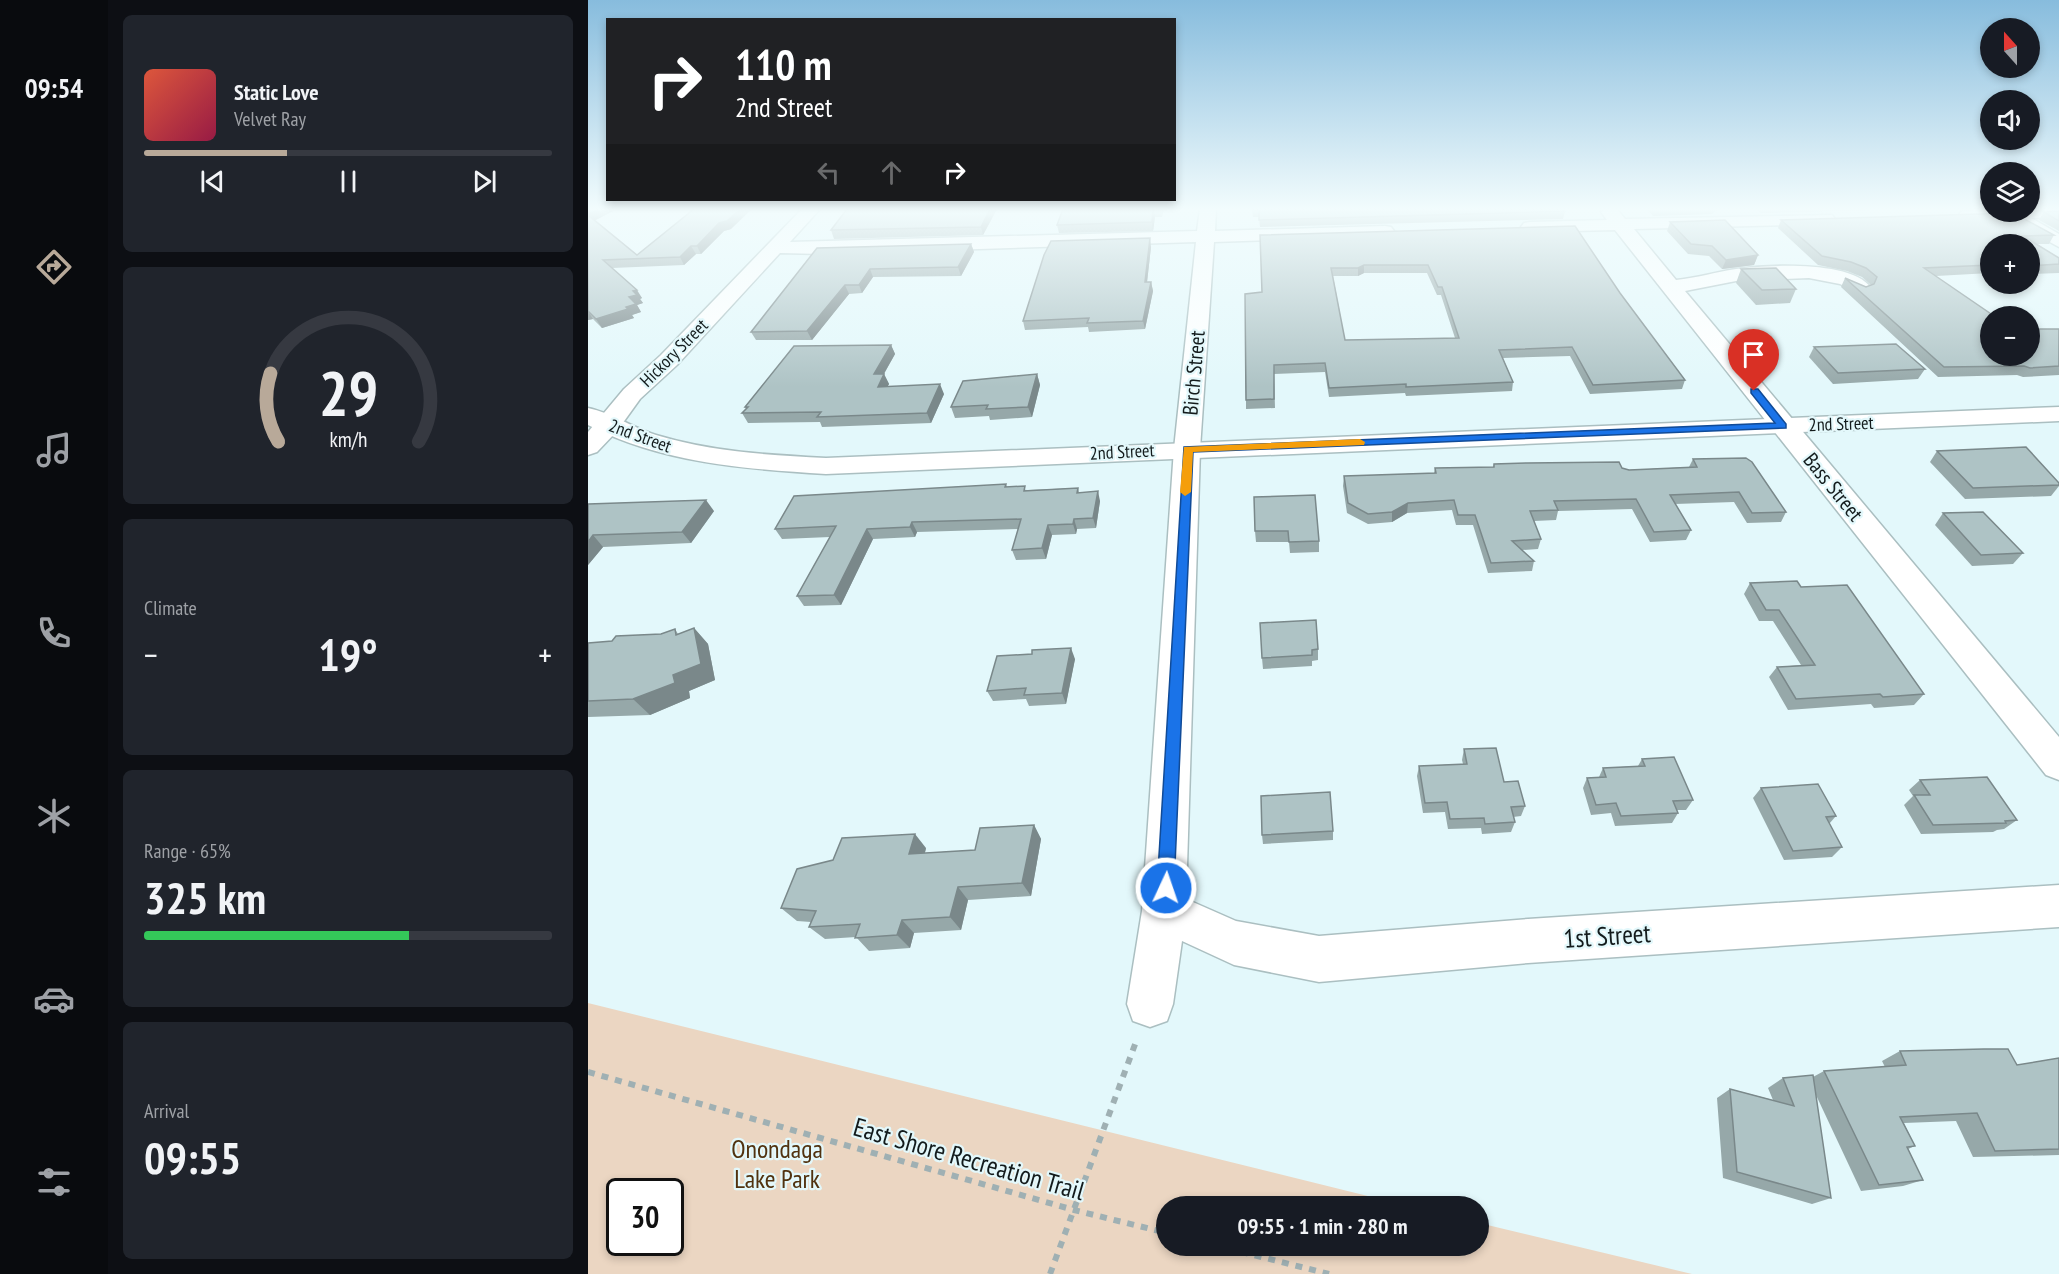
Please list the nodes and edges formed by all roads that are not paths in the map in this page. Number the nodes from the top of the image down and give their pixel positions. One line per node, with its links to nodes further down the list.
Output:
1 (756, 268): 7 (street, Hickory Street)
2 (1203, 268): 10 (street, Birch Street)
3 (1655, 268): 4 (street, Bass Street)
4 (1669, 286): 5 (street); 8 (street, Bass Street)
5 (1861, 288)
6 (2059, 414): 8 (street, 2nd Street)
7 (598, 421): 9 (street, Hickory Street); 10 (street, 2nd Street)
8 (1783, 426): 10 (street, 2nd Street); 11 (street, Bass Street)
9 (588, 447)
10 (1187, 449): 13 (street, Birch Street)
11 (2059, 764)
12 (2059, 906): 13 (street, 1st Street)
13 (1164, 911): 14 (street, Birch Street)
14 (1150, 1004)

